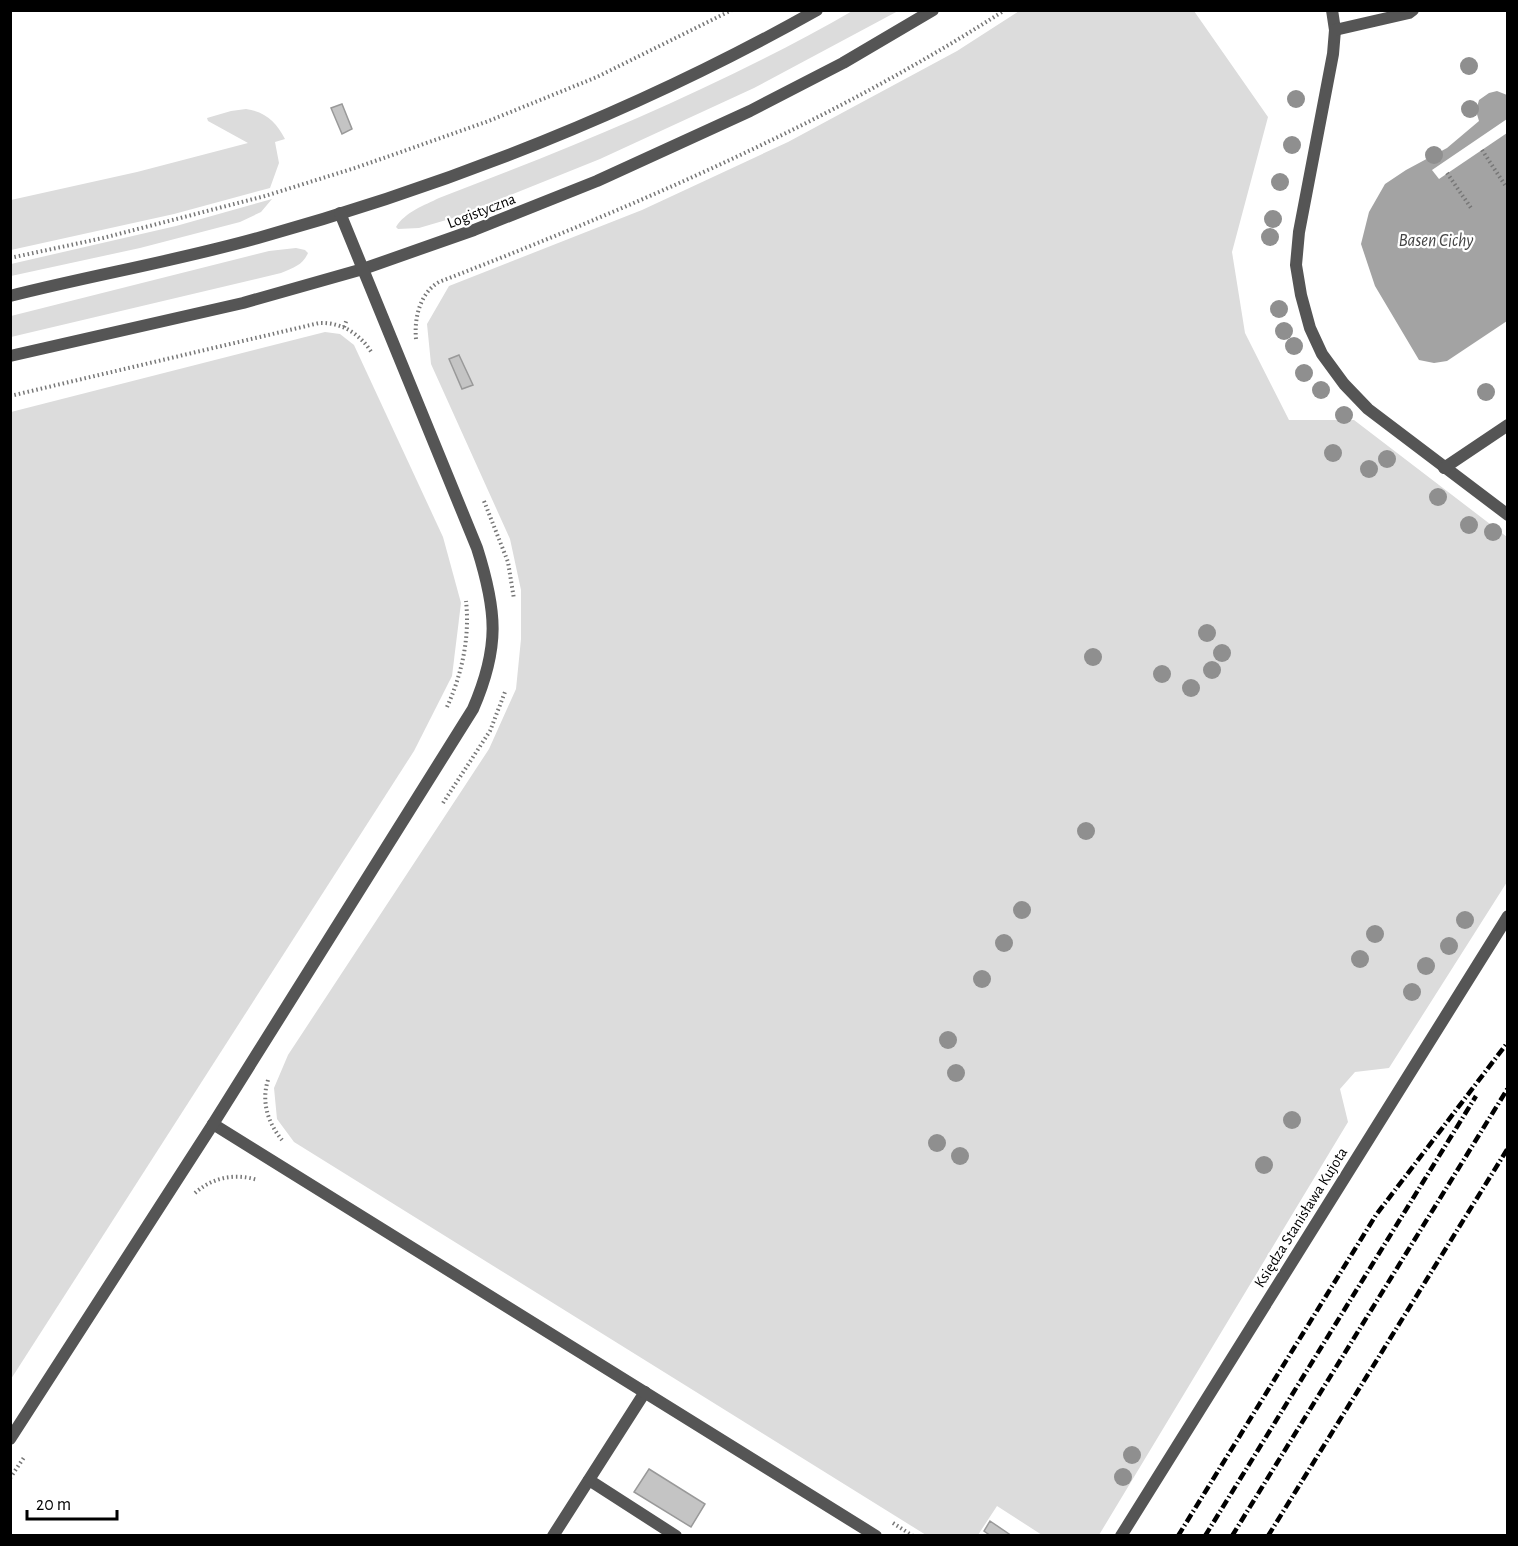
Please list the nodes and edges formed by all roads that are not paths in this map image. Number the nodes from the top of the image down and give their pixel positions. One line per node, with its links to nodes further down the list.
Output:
1 (817, 10): 6 (street)
2 (933, 10): 7 (street, Logistyczna)
3 (1332, 10): 5 (street)
4 (1413, 10): 5 (street)
5 (1335, 30): 11 (street)
6 (340, 213): 7 (street); 8 (street)
7 (363, 269): 9 (street, Logistyczna); 14 (street)
8 (10, 296)
9 (10, 356)
10 (1508, 425): 11 (street)
11 (1444, 468): 12 (street)
12 (1508, 515)
13 (1508, 916): 21 (street, Księdza Stanisława Kujota)
14 (213, 1124): 15 (street); 16 (street)
15 (645, 1392): 17 (street); 20 (street)
16 (10, 1439)
17 (589, 1480): 18 (street); 19 (street)
18 (553, 1536)
19 (676, 1536)
20 (876, 1536)
21 (1120, 1536)

